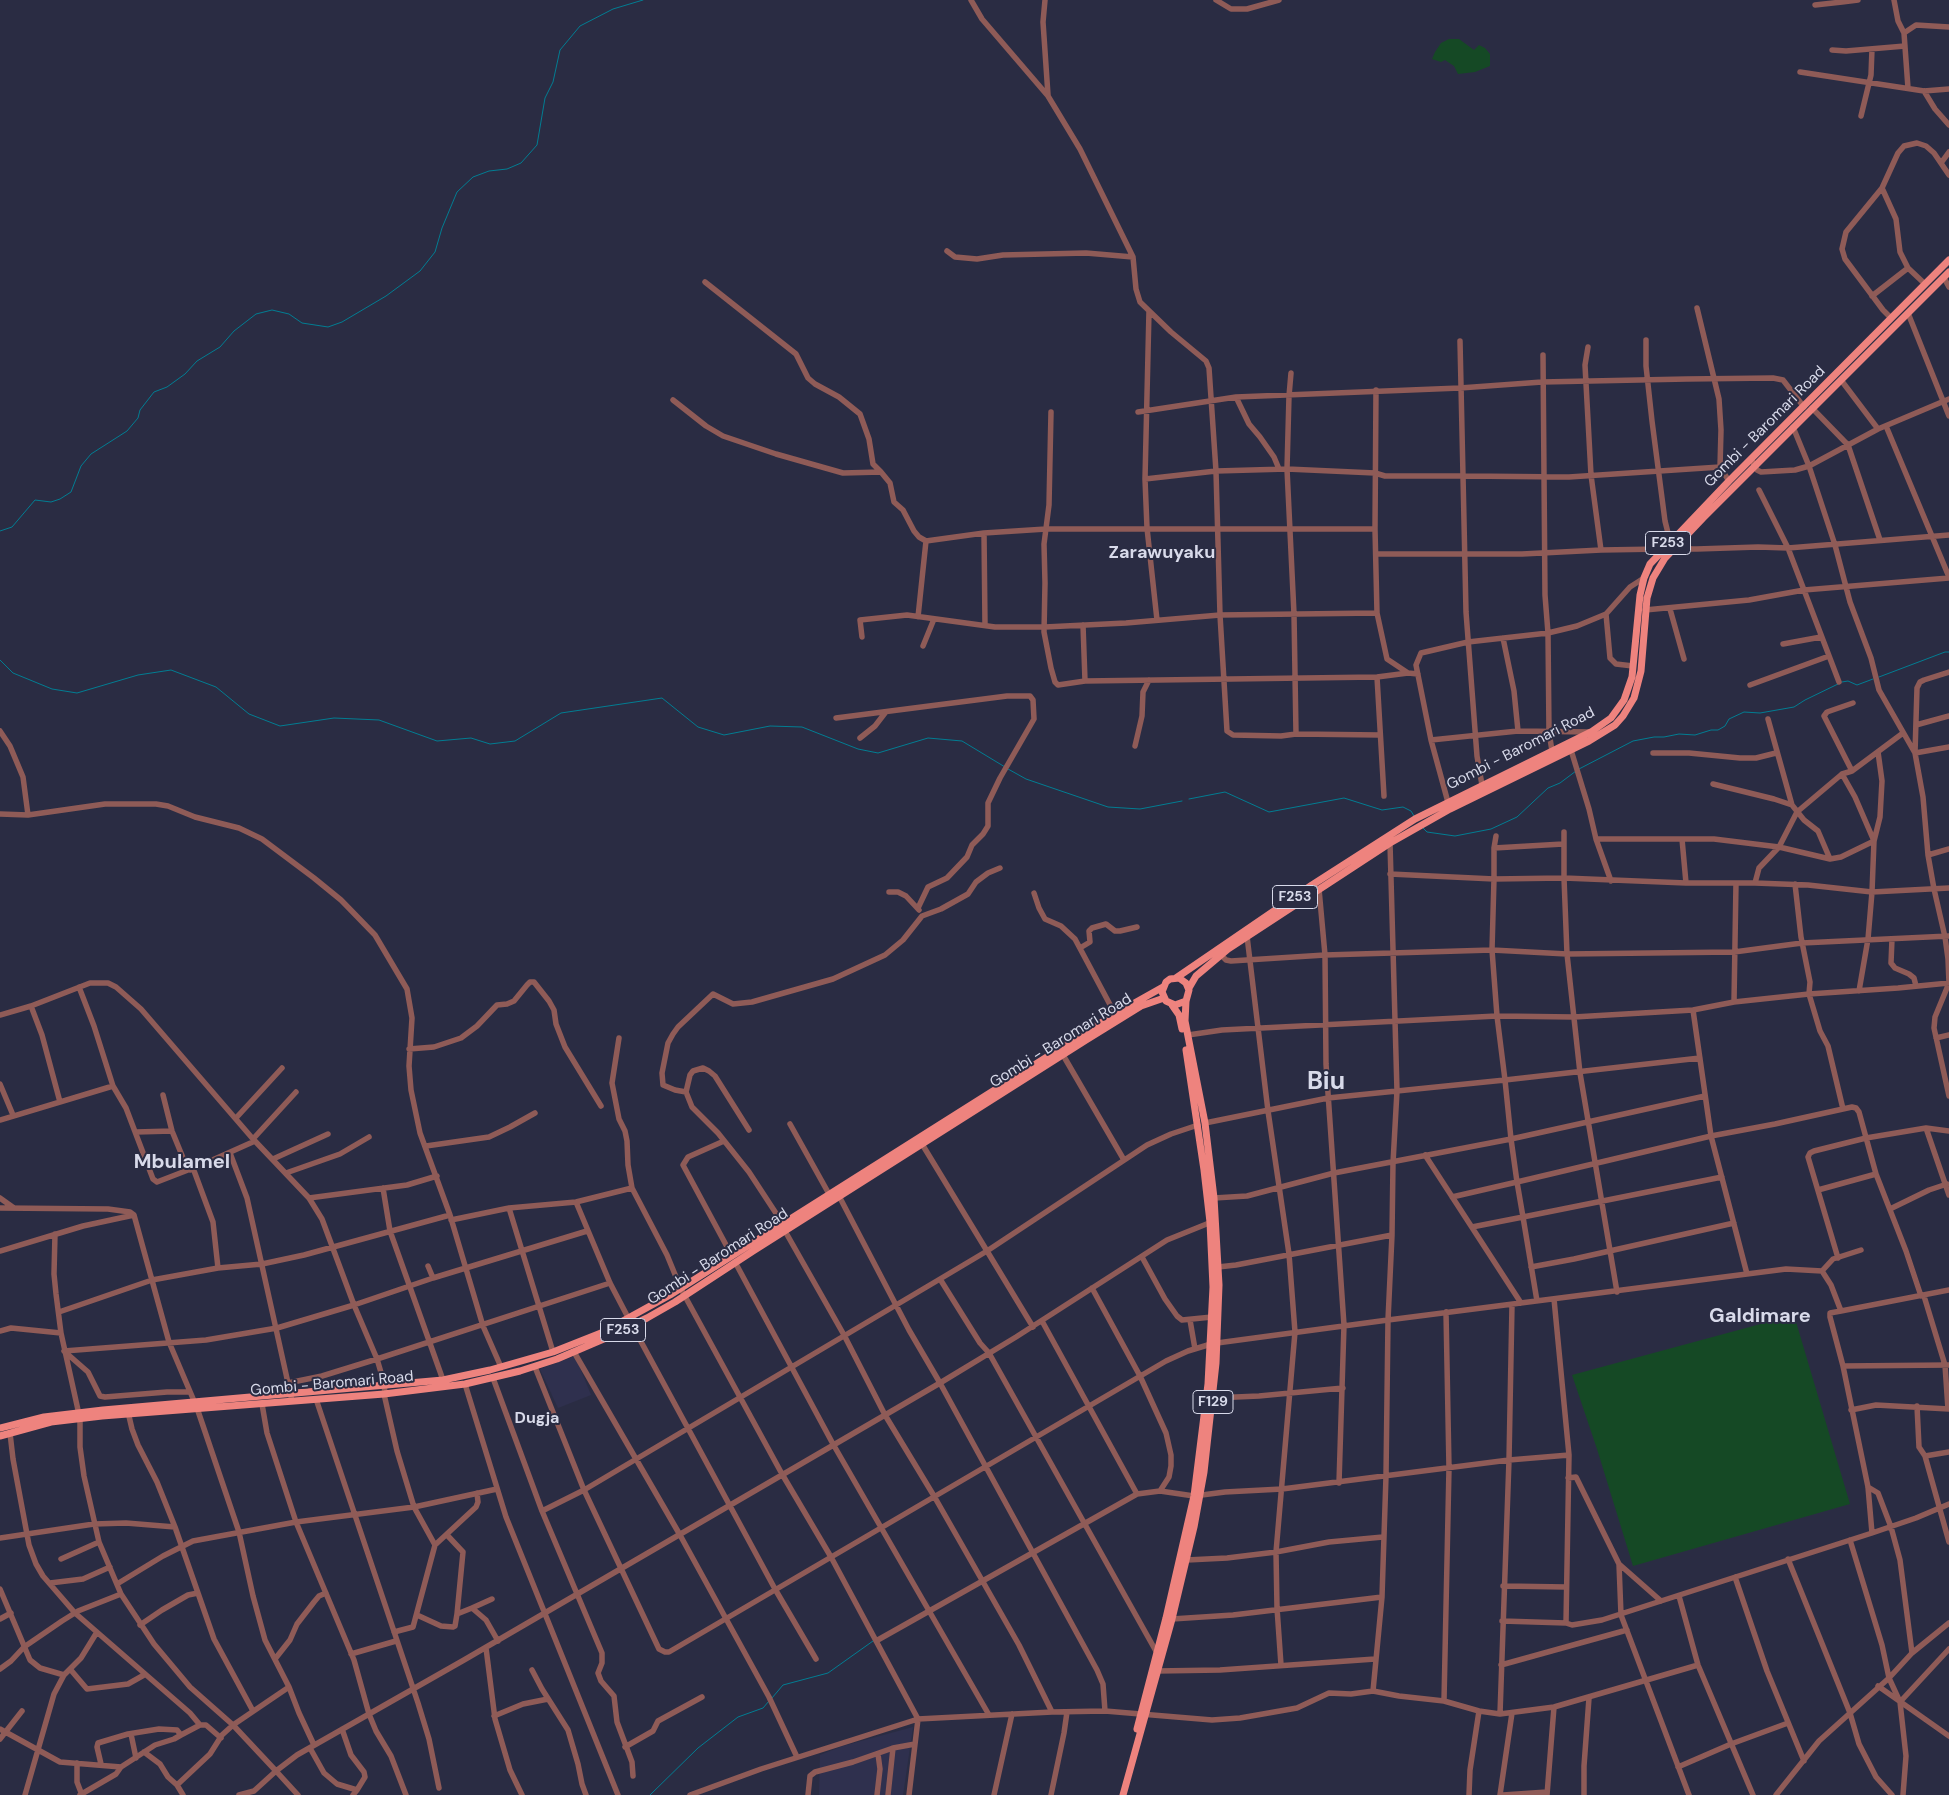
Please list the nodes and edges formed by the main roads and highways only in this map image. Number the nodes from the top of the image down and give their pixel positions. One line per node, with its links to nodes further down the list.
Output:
1 (1947, 262): 2 (main road); 3 (main road, Gombi - Baromari Road / F253)
2 (1947, 274): 3 (main road, Gombi - Baromari Road / F253)
3 (1753, 462): 4 (main road, Gombi - Baromari Road / F253); 4 (main road, Gombi - Baromari Road / F253)
4 (1448, 805): 5 (main road, Gombi - Baromari Road / F253)
5 (1417, 822): 6 (main road, Gombi - Baromari Road / F253); 8 (main road, Gombi - Baromari Road / F253)
6 (1176, 978): 7 (main road, F253); 8 (main road)
7 (1163, 987): 9 (main road); 13 (main road, Gombi - Baromari Road / F253)
8 (1189, 988): 10 (main road, F253)
9 (1164, 998): 11 (main road); 13 (main road, Gombi - Baromari Road / F253)
10 (1186, 1001): 11 (main road); 12 (main road, F129)
11 (1172, 1005): 12 (main road, F129)
12 (1201, 1124): 14 (main road, F129); 14 (main road, F129)
13 (936, 1131): 15 (main road, Gombi - Baromari Road / F253); 15 (main road, Gombi - Baromari Road / F253)
14 (1213, 1222): 18 (main road, F129); 18 (main road, F129)
15 (784, 1227): 16 (main road, Gombi - Baromari Road / F253)
16 (734, 1259): 17 (main road, Gombi - Baromari Road / F253); 17 (main road, Gombi - Baromari Road / F253)
17 (631, 1322): 19 (main road, Gombi - Baromari Road / F253); 19 (main road, Gombi - Baromari Road / F253)
18 (1214, 1343): 25 (main road, F129); 25 (main road, F129)
19 (385, 1390): 20 (main road, Gombi - Baromari Road / F253); 20 (main road, Gombi - Baromari Road / F253)
20 (291, 1397): 21 (main road, Gombi - Baromari Road / F253); 21 (main road, Gombi - Baromari Road / F253)
21 (195, 1405): 22 (main road, Gombi - Baromari Road / F253)
22 (79, 1416): 23 (main road, Gombi - Baromari Road / F253); 24 (main road, Gombi - Baromari Road / F253)
23 (0, 1428)
24 (0, 1435)
25 (1197, 1495): 26 (main road, F129); 26 (main road, F129)
26 (1143, 1714): 27 (main road, F129)
27 (1123, 1795)

